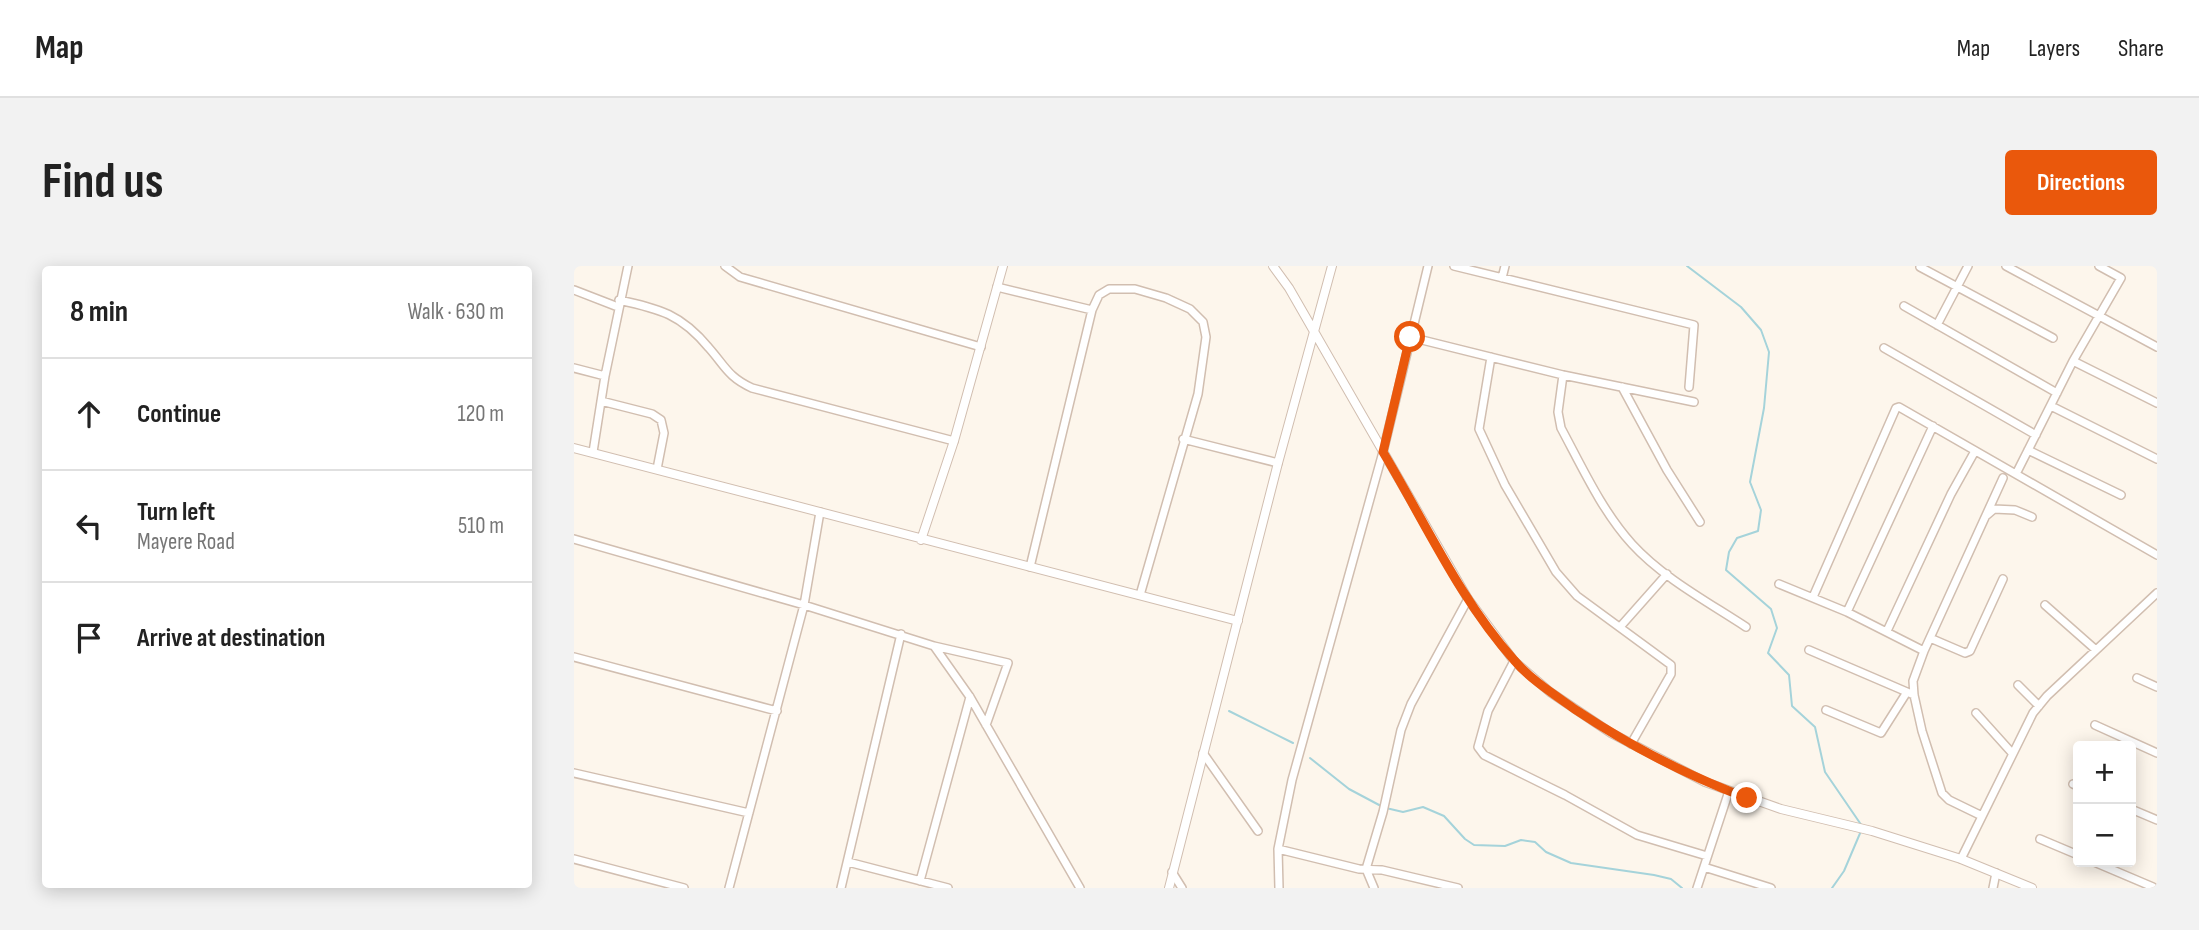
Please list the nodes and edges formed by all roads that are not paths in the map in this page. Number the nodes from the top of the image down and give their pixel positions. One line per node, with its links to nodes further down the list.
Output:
1 (628, 266): 17 (street)
2 (725, 266): 26 (street)
3 (1003, 266): 15 (street)
4 (1273, 266): 22 (street)
5 (1332, 266): 22 (street)
6 (1428, 266): 23 (street)
7 (1454, 266): 13 (street)
8 (1505, 266): 13 (street)
9 (1968, 266): 14 (street)
10 (2006, 266): 20 (street)
11 (2099, 266): 20 (street)
12 (1920, 267): 14 (street)
13 (1502, 278): 34 (street)
14 (1957, 286): 21 (street); 24 (street)
15 (997, 287): 19 (street); 26 (street)
16 (574, 290): 17 (street)
17 (619, 303): 32 (street); 43 (street)
18 (1904, 306): 21 (street)
19 (1092, 310): 42 (street); 62 (street)
20 (2099, 316): 25 (street); 29 (street)
21 (1937, 325): 35 (street)
22 (1314, 331): 48 (street); 50 (street)
23 (1410, 337): 28 (street); 48 (street)
24 (2053, 338)
25 (2157, 347)
26 (981, 348): 43 (street)
27 (1884, 348): 41 (street)
28 (1491, 357): 31 (street); 74 (street)
29 (2073, 361): 35 (street); 38 (street)
30 (574, 368): 32 (street)
31 (1563, 375): 33 (street); 63 (street)
32 (605, 376): 36 (street)
33 (1622, 387): 37 (street); 58 (street)
34 (1689, 387)
35 (2057, 393): 39 (street)
36 (601, 401): 47 (street); 51 (street)
37 (1694, 402)
38 (2157, 403)
39 (2051, 405): 41 (street); 49 (street)
40 (1933, 426): 46 (street); 68 (street); 72 (street)
41 (2036, 435): 45 (street)
42 (1183, 439): 50 (street); 67 (street)
43 (954, 441): 60 (street)
44 (574, 448): 47 (street)
45 (2028, 450): 52 (street); 54 (street)
46 (1975, 451): 52 (street); 76 (street)
47 (593, 452): 51 (street)
48 (1383, 452): 69 (street); 108 (street)
49 (2157, 459)
50 (1278, 463): 73 (street)
51 (657, 469): 55 (street)
52 (2016, 474): 61 (street)
53 (2003, 478): 57 (street)
54 (2121, 495)
55 (820, 512): 60 (street); 70 (street)
56 (2032, 517): 57 (street)
57 (1984, 518): 78 (street)
58 (1700, 522)
59 (574, 539): 70 (street)
60 (921, 540): 62 (street)
61 (2157, 555)
62 (1030, 567): 67 (street)
63 (1667, 575): 74 (street); 75 (street)
64 (2003, 579): 78 (street)
65 (1779, 584): 68 (street)
66 (2157, 593): 81 (street)
67 (1140, 595): 73 (street)
68 (1813, 597): 72 (street)
69 (1468, 598): 84 (street); 116 (street)
70 (804, 605): 77 (street); 92 (street)
71 (2045, 606): 81 (street)
72 (1847, 612): 76 (street)
73 (1238, 621): 97 (street)
74 (1620, 627): 96 (street)
75 (1746, 627)
76 (1887, 631): 82 (street)
77 (901, 634): 79 (street); 113 (street)
78 (1930, 638): 82 (street)
79 (934, 646): 89 (street); 95 (street)
80 (1809, 650): 88 (street)
81 (2096, 650): 90 (street)
82 (1924, 651): 88 (street)
83 (574, 657): 92 (street)
84 (1514, 661): 96 (street); 110 (street)
85 (2137, 678): 87 (street)
86 (2018, 685): 90 (street)
87 (2157, 687)
88 (1910, 694): 91 (street); 104 (street)
89 (970, 697): 95 (street); 120 (street)
90 (2039, 706): 98 (street)
91 (1826, 710)
92 (777, 711): 103 (street)
93 (1976, 713): 98 (street)
94 (2095, 724): 99 (street)
95 (986, 726): 126 (street)
96 (1631, 744): 101 (street)
97 (1203, 753): 106 (street); 117 (street)
98 (2012, 753): 104 (street)
99 (2157, 753)
100 (574, 773): 103 (street)
101 (1729, 791): 110 (street); 112 (street)
102 (2136, 811): 105 (street)
103 (749, 813): 123 (street)
104 (1982, 816): 112 (street)
105 (2157, 820)
106 (1258, 831)
107 (2040, 839): 109 (street)
108 (1279, 849): 116 (street); 129 (street)
109 (2073, 853)
110 (1707, 856): 114 (street)
111 (574, 859): 122 (street)
112 (1961, 859): 118 (street)
113 (848, 862): 120 (street); 124 (street)
114 (1704, 867): 132 (street); 133 (street)
115 (2106, 867): 121 (street)
116 (1366, 870): 130 (street); 131 (street)
117 (1172, 872): 127 (street); 128 (street)
118 (1996, 873): 134 (street); 135 (street)
119 (2157, 877): 121 (street)
120 (920, 881): 125 (street)
121 (2152, 887)
122 (684, 888)
123 (729, 888)
124 (841, 888)
125 (948, 888)
126 (1080, 888)
127 (1169, 888)
128 (1182, 888)
129 (1279, 888)
130 (1374, 888)
131 (1458, 888)
132 (1697, 888)
133 (1771, 888)
134 (1993, 888)
135 (2032, 888)

